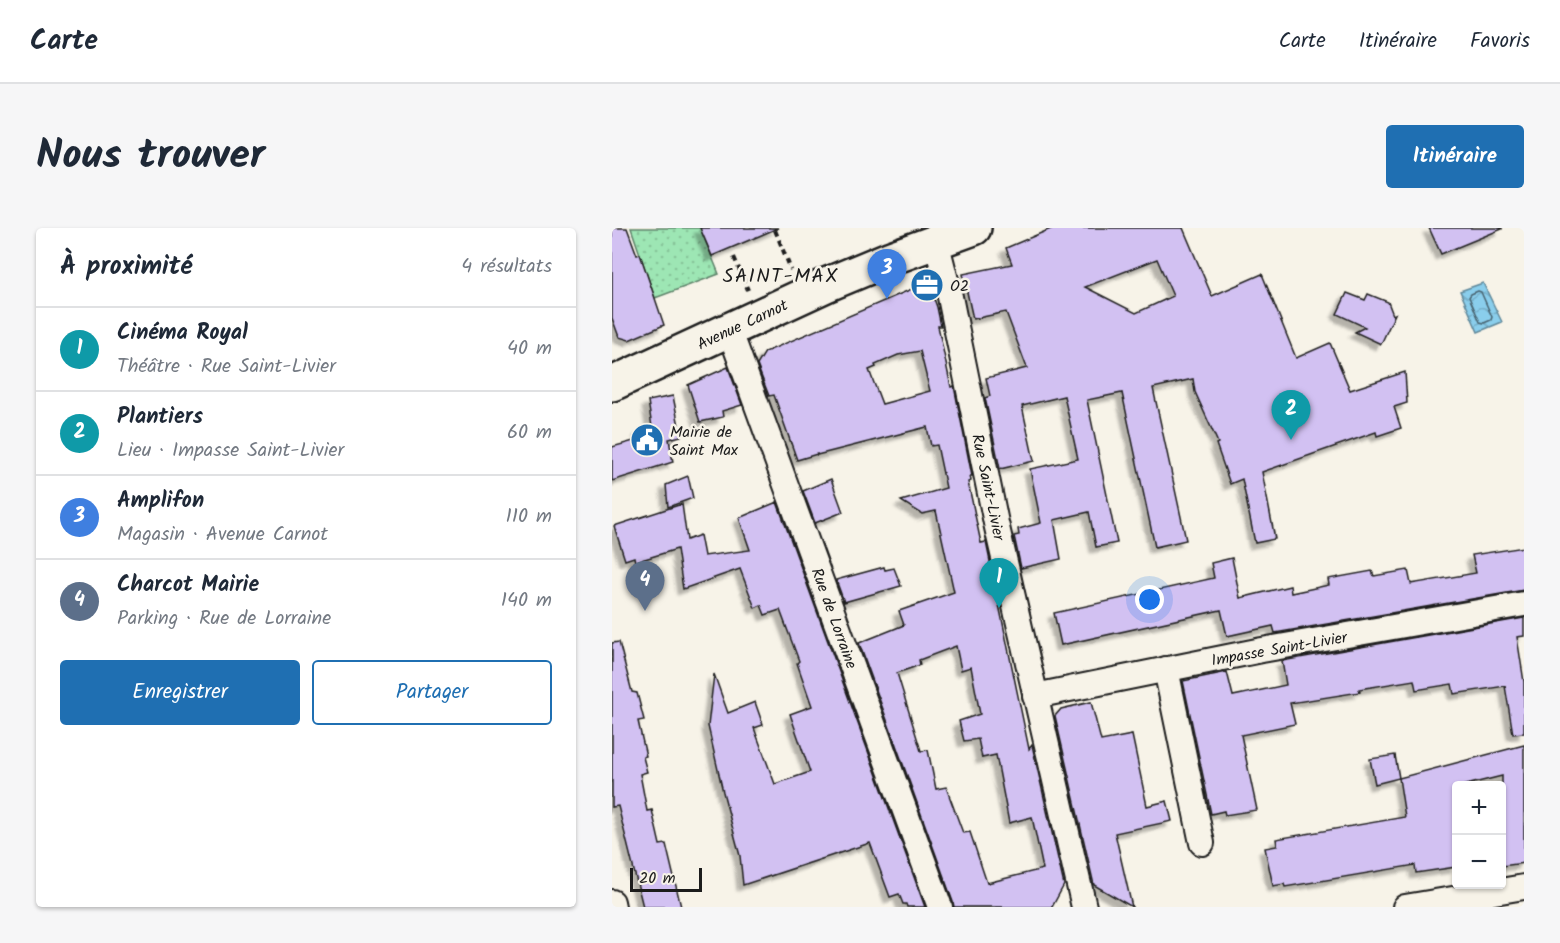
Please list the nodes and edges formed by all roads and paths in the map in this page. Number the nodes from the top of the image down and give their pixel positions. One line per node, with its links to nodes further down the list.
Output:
1 (974, 228): 3 (street, Avenue Carnot)
2 (775, 230): 5 (path)
3 (936, 241): 7 (street, Avenue Carnot); 11 (street, Rue Saint-Livier)
4 (734, 257): 6 (path)
5 (794, 278)
6 (748, 291)
7 (729, 329): 8 (street, Avenue Carnot); 16 (street, Rue de Lorraine)
8 (612, 384)
9 (1524, 604): 10 (street, Impasse Saint-Livier)
10 (1166, 669): 11 (street, Impasse Saint-Livier); 12 (street)
11 (1035, 696): 17 (street, Rue Saint-Livier)
12 (1202, 843)
13 (1524, 887): 18 (street)
14 (612, 902): 15 (street)
15 (613, 907)
16 (940, 907)
17 (1084, 907)
18 (1405, 907)

